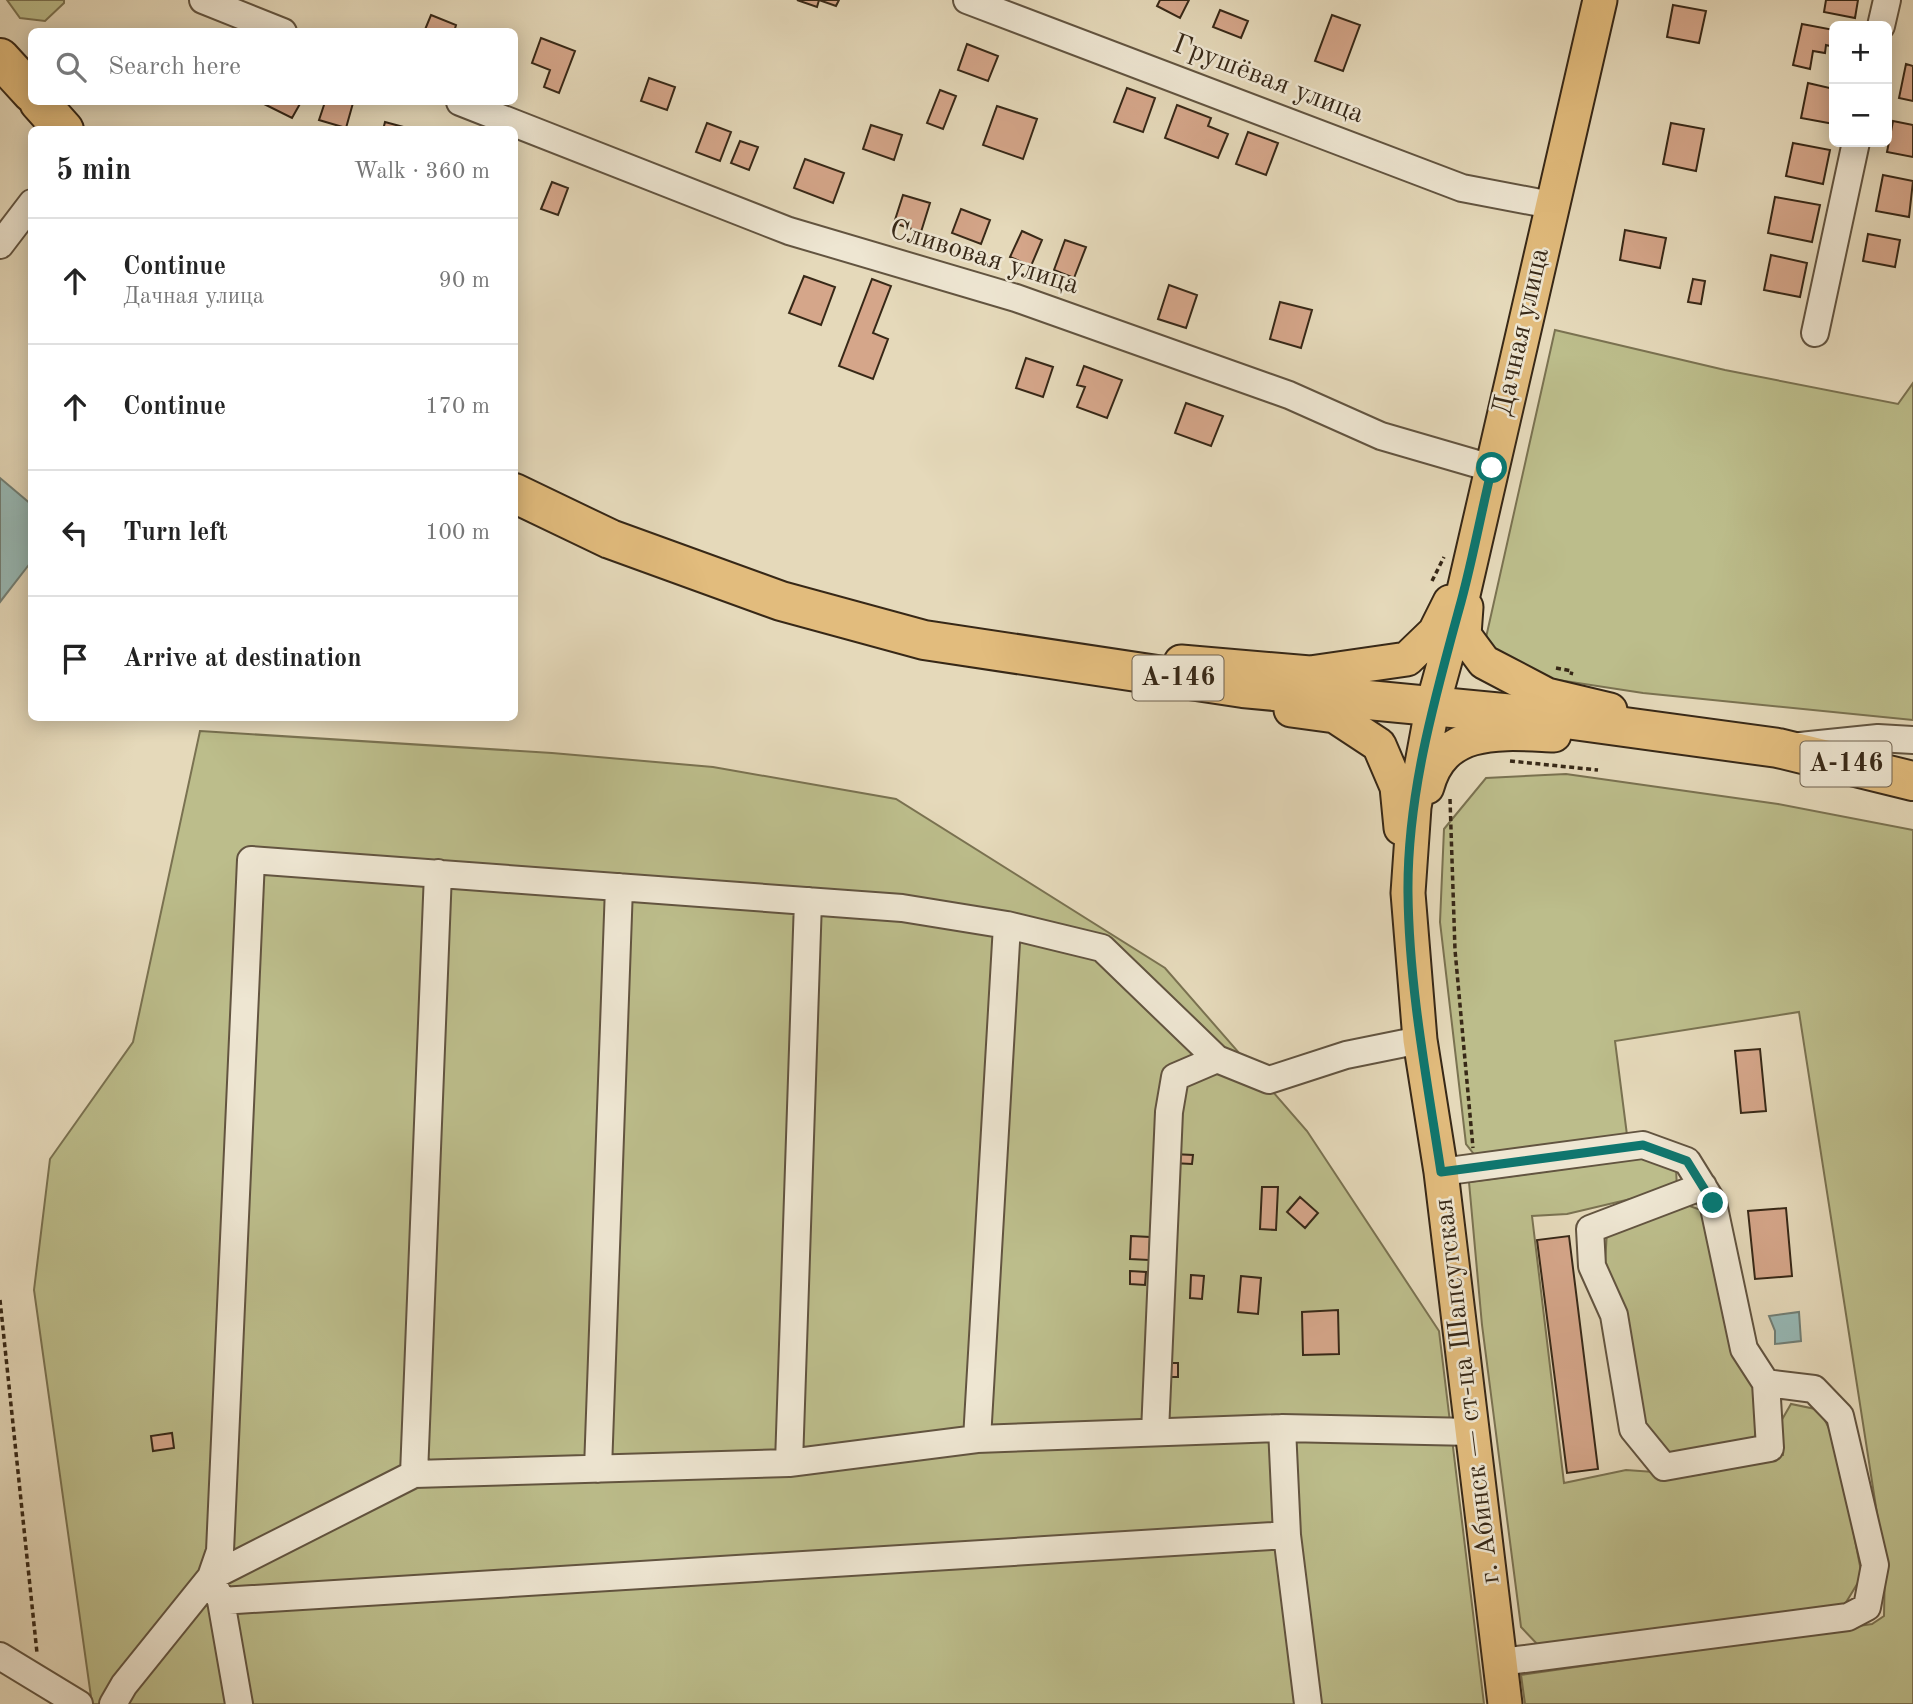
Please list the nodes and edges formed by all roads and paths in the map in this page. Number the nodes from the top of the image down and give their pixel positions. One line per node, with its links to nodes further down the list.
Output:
1 (203, 0): 6 (street)
2 (967, 0): 13 (street, Грушёвая улица)
3 (1600, 0): 13 (main road, Дачная улица)
4 (1887, 0): 5 (street)
5 (1882, 21)
6 (273, 28)
7 (0, 58): 8 (highway)
8 (28, 89)
9 (42, 105): 11 (highway)
10 (468, 105): 17 (street, Сливовая улица)
11 (60, 126)
12 (1855, 147): 16 (street)
13 (1551, 205): 17 (main road, Дачная улица)
14 (28, 208): 15 (street)
15 (0, 246)
16 (1815, 333)
17 (1492, 468): 19 (main road, Дачная улица)
18 (518, 495): 20 (highway, А-146)
19 (1470, 562): 20 (main road); 21 (main road, Дачная улица); 23 (main road)
20 (924, 640): 21 (highway, А-146); 27 (main road)
21 (1433, 704): 23 (highway, А-146); 27 (main road, г. Абинск — ст-ца Шапсугская)
22 (1913, 740): 23 (street)
23 (1778, 748): 24 (highway, А-146); 27 (main road)
24 (1913, 781)
25 (438, 873): 26 (street); 42 (street); 44 (street)
26 (619, 887): 28 (street); 41 (street)
27 (1408, 893): 30 (main road, г. Абинск — ст-ца Шапсугская)
28 (808, 901): 29 (street); 40 (street)
29 (1007, 925): 31 (street); 39 (street)
30 (1420, 1040): 31 (street); 32 (main road, г. Абинск — ст-ца Шапсугская)
31 (1217, 1059): 37 (street)
32 (1441, 1172): 33 (street); 38 (main road, г. Абинск — ст-ца Шапсугская)
33 (1703, 1186): 35 (street); 35 (street)
34 (0, 1300): 47 (path)
35 (1766, 1383): 46 (street)
36 (1282, 1428): 37 (street); 38 (street); 43 (street)
37 (1155, 1432): 39 (street)
38 (1473, 1432): 46 (main road, г. Абинск — ст-ца Шапсугская)
39 (977, 1438): 40 (street)
40 (789, 1463): 41 (street)
41 (598, 1469): 42 (street)
42 (414, 1474): 44 (street)
43 (1287, 1535): 44 (street); 51 (street)
44 (216, 1589): 49 (street); 50 (street)
45 (0, 1656): 47 (street)
46 (1501, 1662): 52 (main road, г. Абинск — ст-ца Шапсугская)
47 (40, 1681): 48 (street)
48 (79, 1704)
49 (113, 1704)
50 (239, 1704)
51 (1308, 1704)
52 (1506, 1704)

